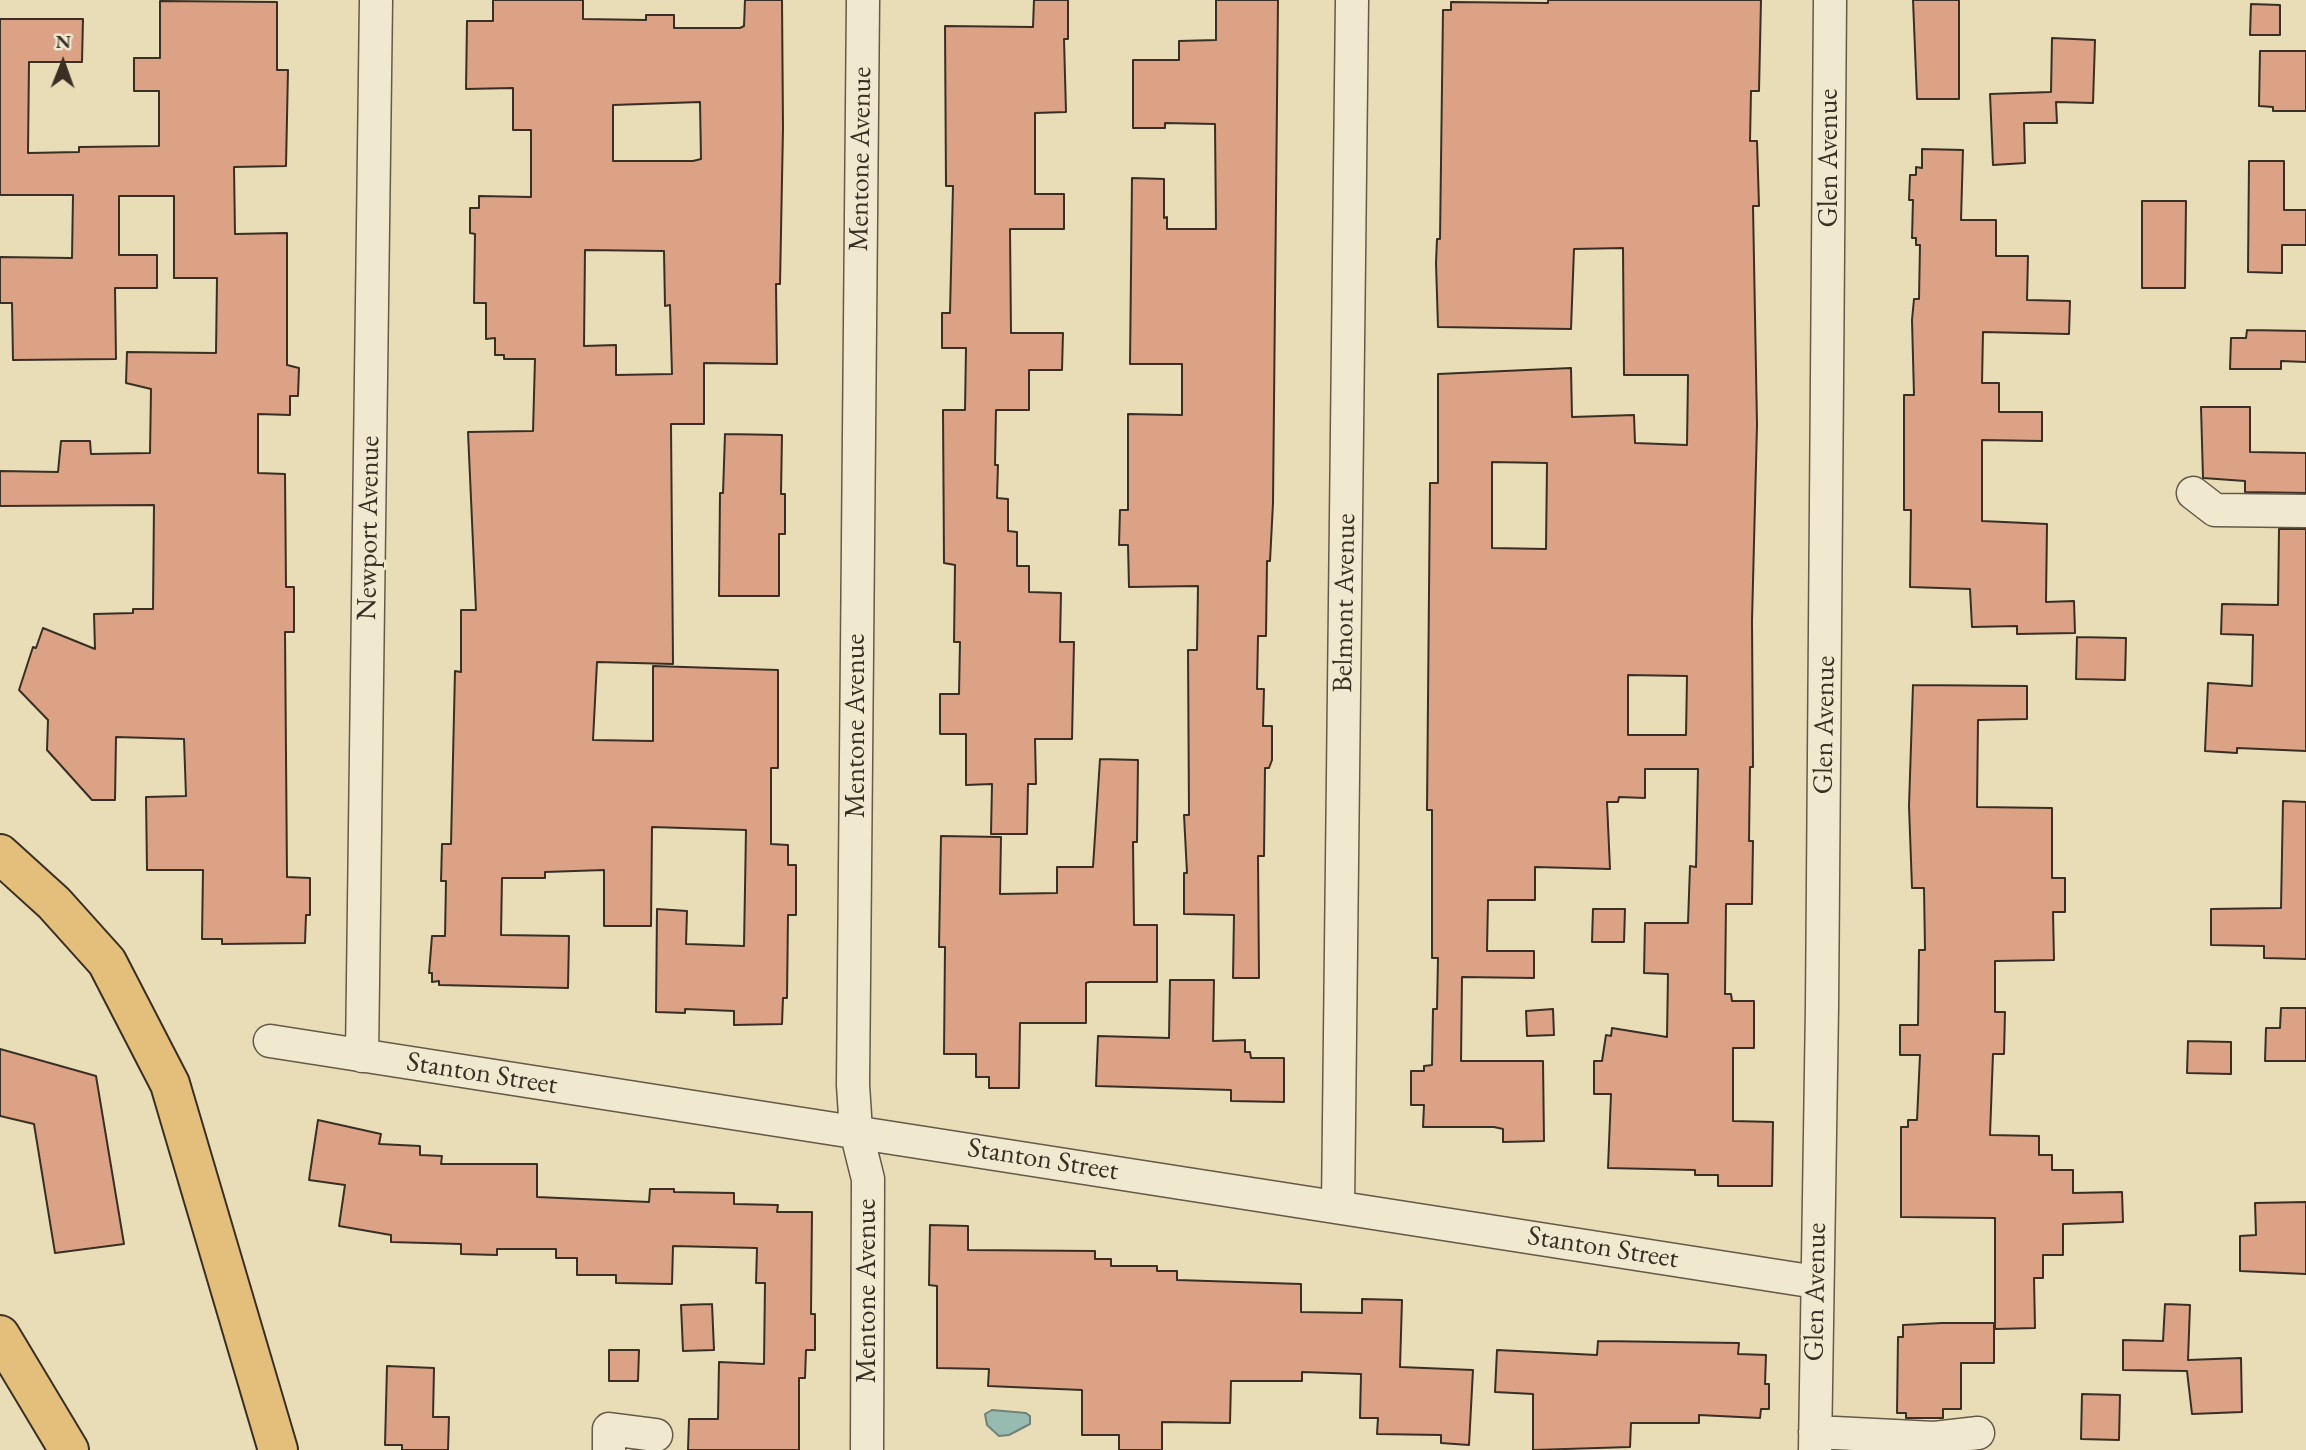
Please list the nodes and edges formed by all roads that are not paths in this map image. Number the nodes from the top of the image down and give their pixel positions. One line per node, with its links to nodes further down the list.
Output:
1 (376, 0): 9 (street, Newport Avenue)
2 (863, 0): 10 (street, Mentone Avenue)
3 (1352, 0): 11 (street, Belmont Avenue)
4 (1830, 0): 12 (street, Glen Avenue)
5 (2193, 493): 6 (street)
6 (2306, 511)
7 (0, 854): 18 (highway)
8 (270, 1041): 9 (street, Stanton Street)
9 (362, 1056): 10 (street, Stanton Street)
10 (856, 1131): 11 (street, Stanton Street); 20 (street, Mentone Avenue)
11 (1338, 1206): 12 (street, Stanton Street)
12 (1816, 1282): 16 (street, Glen Avenue)
13 (0, 1335): 17 (highway)
14 (1978, 1433): 16 (street)
15 (656, 1435): 19 (street)
16 (1815, 1441)
17 (69, 1450)
18 (278, 1450)
19 (609, 1450)
20 (867, 1450)

